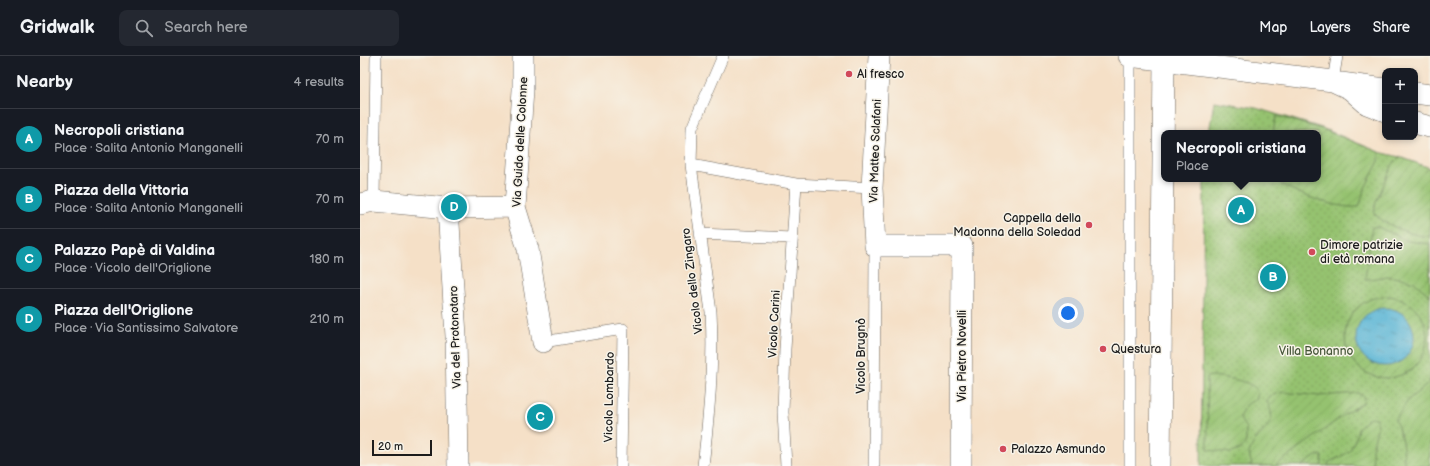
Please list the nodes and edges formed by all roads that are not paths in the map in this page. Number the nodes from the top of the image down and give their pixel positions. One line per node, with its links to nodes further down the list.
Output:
1 (376, 56): 20 (lane)
2 (523, 56): 21 (street, Via Guido delle Colonne)
3 (723, 56): 16 (lane, Vicolo dello Zingaro)
4 (879, 56): 19 (street, Via Matteo Sclafani)
5 (1129, 56): 7 (street); 33 (lane)
6 (1337, 56): 8 (lane)
7 (1164, 60): 8 (street); 15 (street)
8 (1333, 82): 9 (street); 12 (street)
9 (1382, 89)
10 (1418, 93): 11 (street)
11 (1430, 95)
12 (1382, 110)
13 (1418, 124): 14 (street)
14 (1430, 127)
15 (1163, 130)
16 (690, 165): 18 (lane); 23 (lane, Vicolo dello Zingaro)
17 (1163, 182): 34 (street)
18 (796, 184): 19 (lane); 24 (lane, Vicolo Carini)
19 (872, 188): 25 (street, Via Matteo Sclafani)
20 (367, 202): 22 (street)
21 (515, 207): 22 (street); 26 (street, Via Guido delle Colonne)
22 (448, 208): 27 (street, Via del Protonotaro)
23 (700, 234): 24 (lane); 29 (lane, Vicolo dello Zingaro)
24 (792, 238): 30 (lane, Vicolo Carini)
25 (875, 246): 31 (lane, Vicolo Brugnò); 32 (street, Via Pietro Novelli)
26 (543, 342): 28 (lane, Vicolo Lombardo)
27 (458, 466)
28 (621, 466)
29 (703, 466)
30 (786, 466)
31 (874, 466)
32 (961, 466)
33 (1130, 466)
34 (1160, 466)

